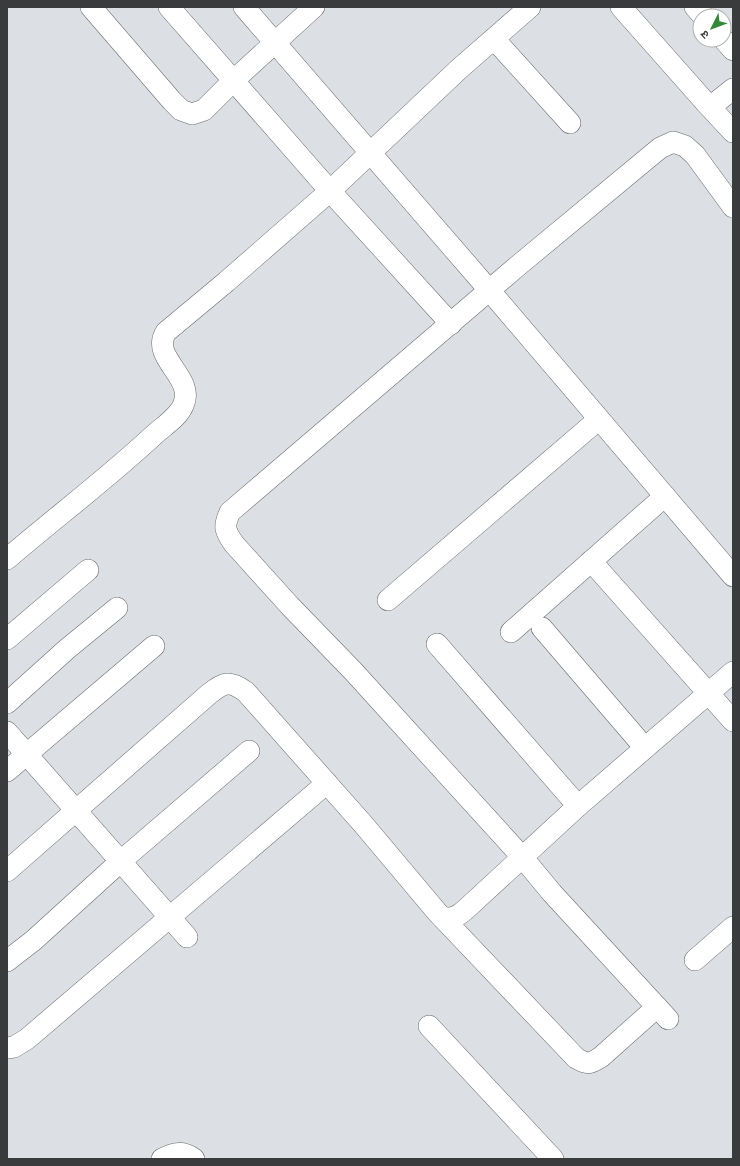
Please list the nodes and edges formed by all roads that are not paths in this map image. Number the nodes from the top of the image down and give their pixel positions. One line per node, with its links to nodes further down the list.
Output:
1 (91, 7): 9 (street)
2 (169, 7): 9 (street)
3 (244, 7): 8 (street)
4 (314, 7): 8 (street)
5 (530, 7): 7 (street)
6 (621, 7): 11 (street)
7 (494, 38): 12 (street); 14 (street)
8 (275, 43): 9 (street); 14 (street)
9 (233, 81): 15 (street)
10 (733, 89): 11 (street)
11 (706, 102): 13 (street)
12 (570, 123)
13 (733, 132)
14 (370, 153): 15 (street); 17 (street)
15 (330, 191): 18 (street); 21 (street)
16 (733, 207): 17 (street)
17 (490, 290): 18 (street); 19 (street)
18 (451, 324): 44 (street)
19 (599, 419): 20 (street); 25 (street)
20 (665, 496): 22 (street); 24 (street)
21 (7, 559)
22 (591, 561): 28 (street); 33 (street)
23 (88, 570): 29 (street)
24 (733, 576)
25 (388, 600)
26 (117, 608): 34 (street)
27 (542, 628): 37 (street)
28 (511, 632)
29 (7, 639)
30 (437, 644): 42 (street)
31 (154, 646): 39 (street)
32 (733, 672): 33 (street)
33 (709, 693): 35 (street); 37 (street)
34 (7, 703)
35 (733, 721)
36 (7, 732): 39 (street)
37 (645, 748): 42 (street)
38 (249, 751): 45 (street)
39 (26, 754): 40 (street); 43 (street)
40 (7, 771)
41 (327, 783): 43 (street); 47 (street); 48 (street)
42 (578, 806): 44 (street)
43 (75, 810): 45 (street); 46 (street)
44 (523, 858): 48 (street); 48 (street)
45 (120, 861): 47 (street); 52 (street)
46 (7, 871)
47 (169, 917): 50 (street); 54 (street)
48 (443, 918)
49 (733, 926): 51 (street)
50 (187, 937)
51 (695, 960)
52 (7, 961)
53 (429, 1026): 57 (street)
54 (7, 1048)
55 (162, 1159): 56 (street)
56 (194, 1159)
57 (553, 1159)

